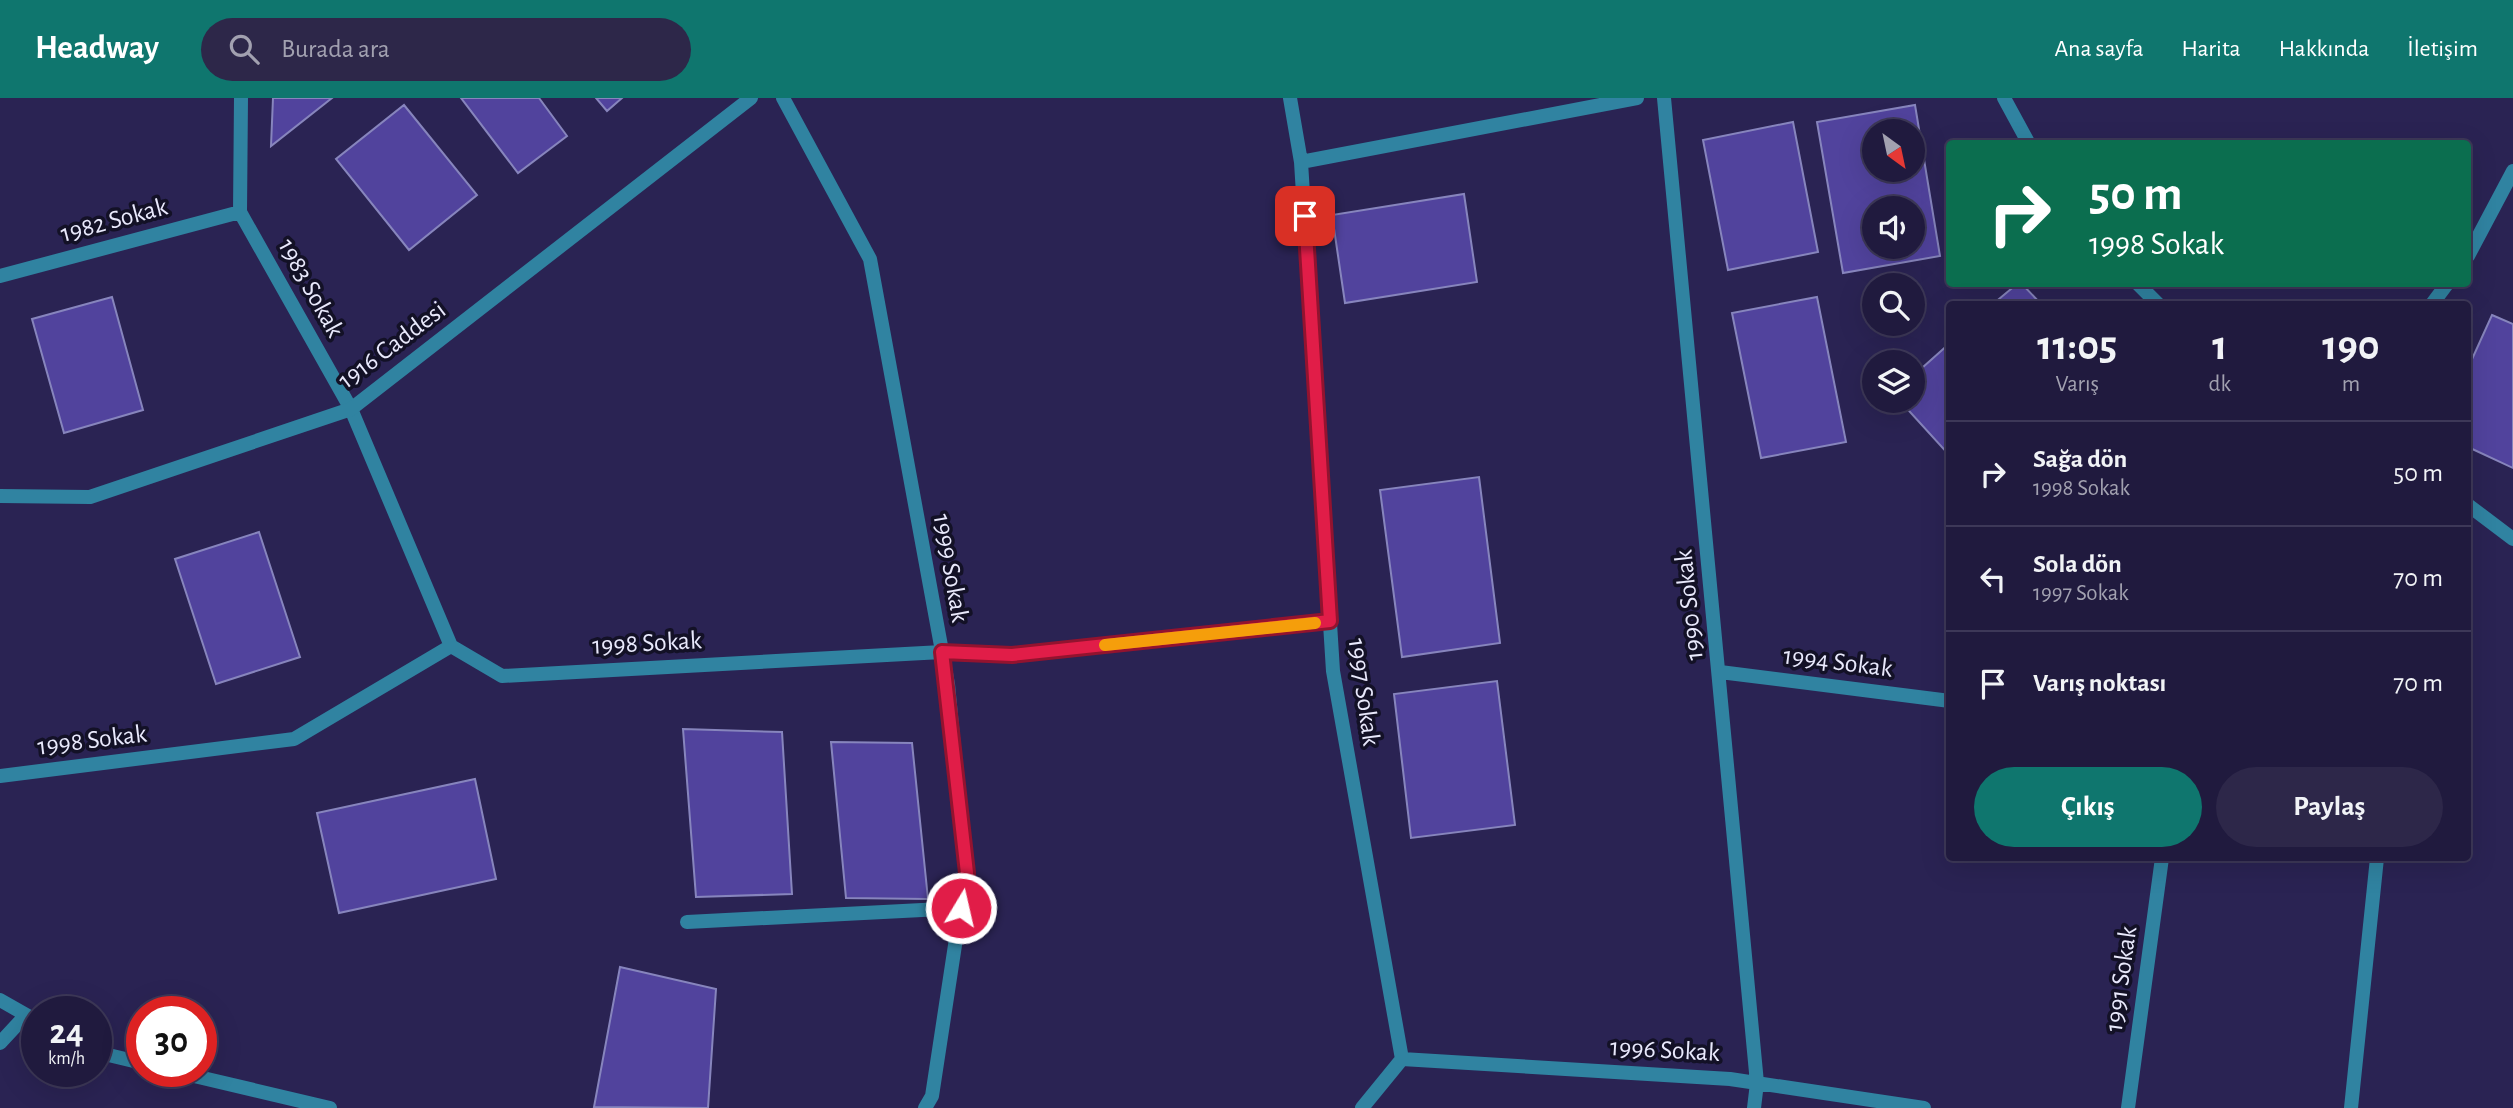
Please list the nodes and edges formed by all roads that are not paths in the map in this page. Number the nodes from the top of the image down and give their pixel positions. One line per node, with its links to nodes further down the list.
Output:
1 (241, 98): 11 (street, 1983 Sokak)
2 (751, 98): 16 (street, 1916 Caddesi)
3 (783, 98): 22 (street, 1999 Sokak)
4 (1290, 98): 9 (street, 1997 Sokak)
5 (1637, 98): 9 (street)
6 (1664, 98): 23 (street, 1990 Sokak)
7 (2004, 98): 8 (street)
8 (2027, 140)
9 (1301, 162): 20 (street, 1997 Sokak)
10 (2513, 171): 12 (street)
11 (240, 212): 13 (street, 1982 Sokak); 16 (street, 1983 Sokak)
12 (2471, 250)
13 (0, 276)
14 (2141, 287): 15 (street)
15 (2155, 301)
16 (351, 409): 17 (street, 1916 Caddesi); 21 (street, 1983 Sokak)
17 (0, 496)
18 (2471, 507): 19 (street)
19 (2513, 539)
20 (1330, 621): 22 (street, 1998 Sokak); 34 (street, 1997 Sokak)
21 (451, 646): 22 (street, 1998 Sokak); 25 (street, 1998 Sokak)
22 (942, 652): 28 (street, 1999 Sokak)
23 (1720, 672): 24 (street, 1994 Sokak); 36 (street, 1990 Sokak)
24 (1946, 700)
25 (0, 776)
26 (2162, 861): 42 (street, 1991 Sokak)
27 (2377, 861): 43 (street)
28 (961, 908): 29 (street); 38 (street, 1999 Sokak)
29 (687, 922)
30 (0, 1000): 31 (street)
31 (21, 1012)
32 (21, 1027): 33 (street)
33 (0, 1043)
34 (1402, 1059): 36 (street, 1996 Sokak); 39 (street)
35 (217, 1081): 37 (street)
36 (1757, 1083): 40 (street, 1990 Sokak); 41 (street, 1996 Sokak)
37 (330, 1108)
38 (925, 1108)
39 (1362, 1108)
40 (1754, 1108)
41 (1924, 1108)
42 (2128, 1108)
43 (2351, 1108)

